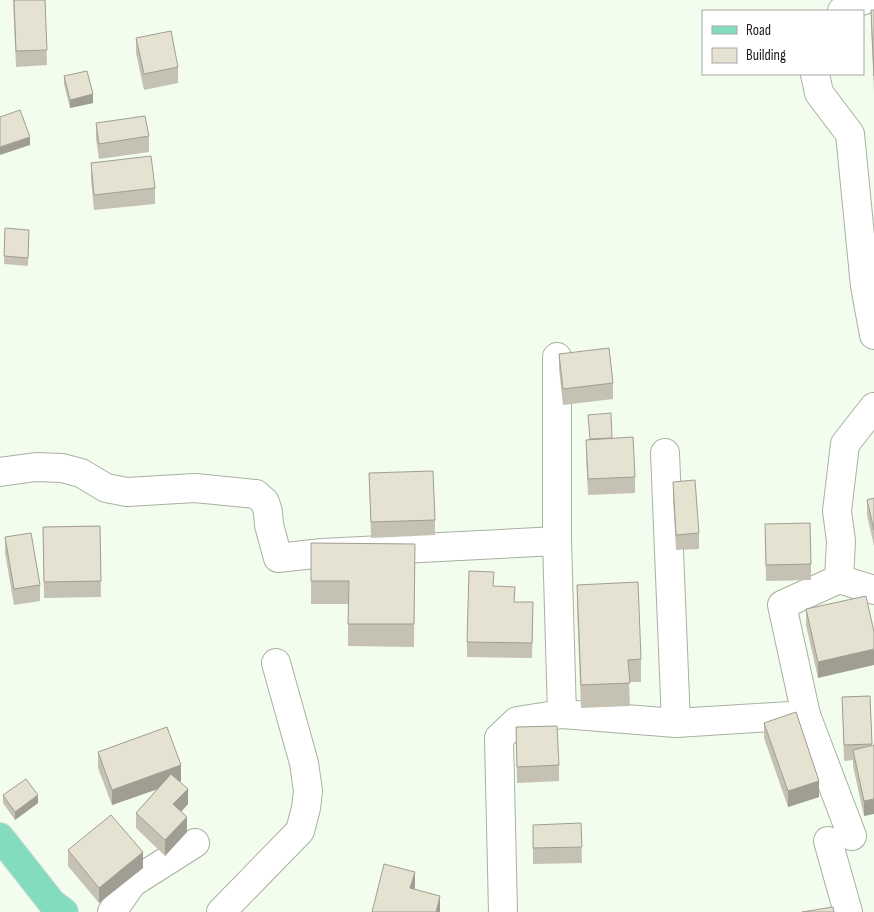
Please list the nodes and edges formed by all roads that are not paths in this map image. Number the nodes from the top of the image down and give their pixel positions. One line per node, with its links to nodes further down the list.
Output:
1 (864, 0): 2 (street)
2 (843, 10)
3 (815, 75): 4 (street)
4 (874, 335)
5 (557, 357): 9 (street)
6 (874, 407): 10 (street)
7 (665, 453): 15 (street)
8 (0, 472): 9 (street)
9 (557, 541): 13 (street)
10 (838, 579): 11 (street); 14 (street)
11 (874, 590)
12 (276, 663): 20 (street)
13 (562, 714): 15 (street); 21 (street)
14 (806, 716): 15 (street); 22 (street)
15 (676, 723)
16 (0, 837): 18 (main road)
17 (195, 843): 19 (street)
18 (52, 909)
19 (112, 912)
20 (221, 912)
21 (503, 912)
22 (848, 912)

